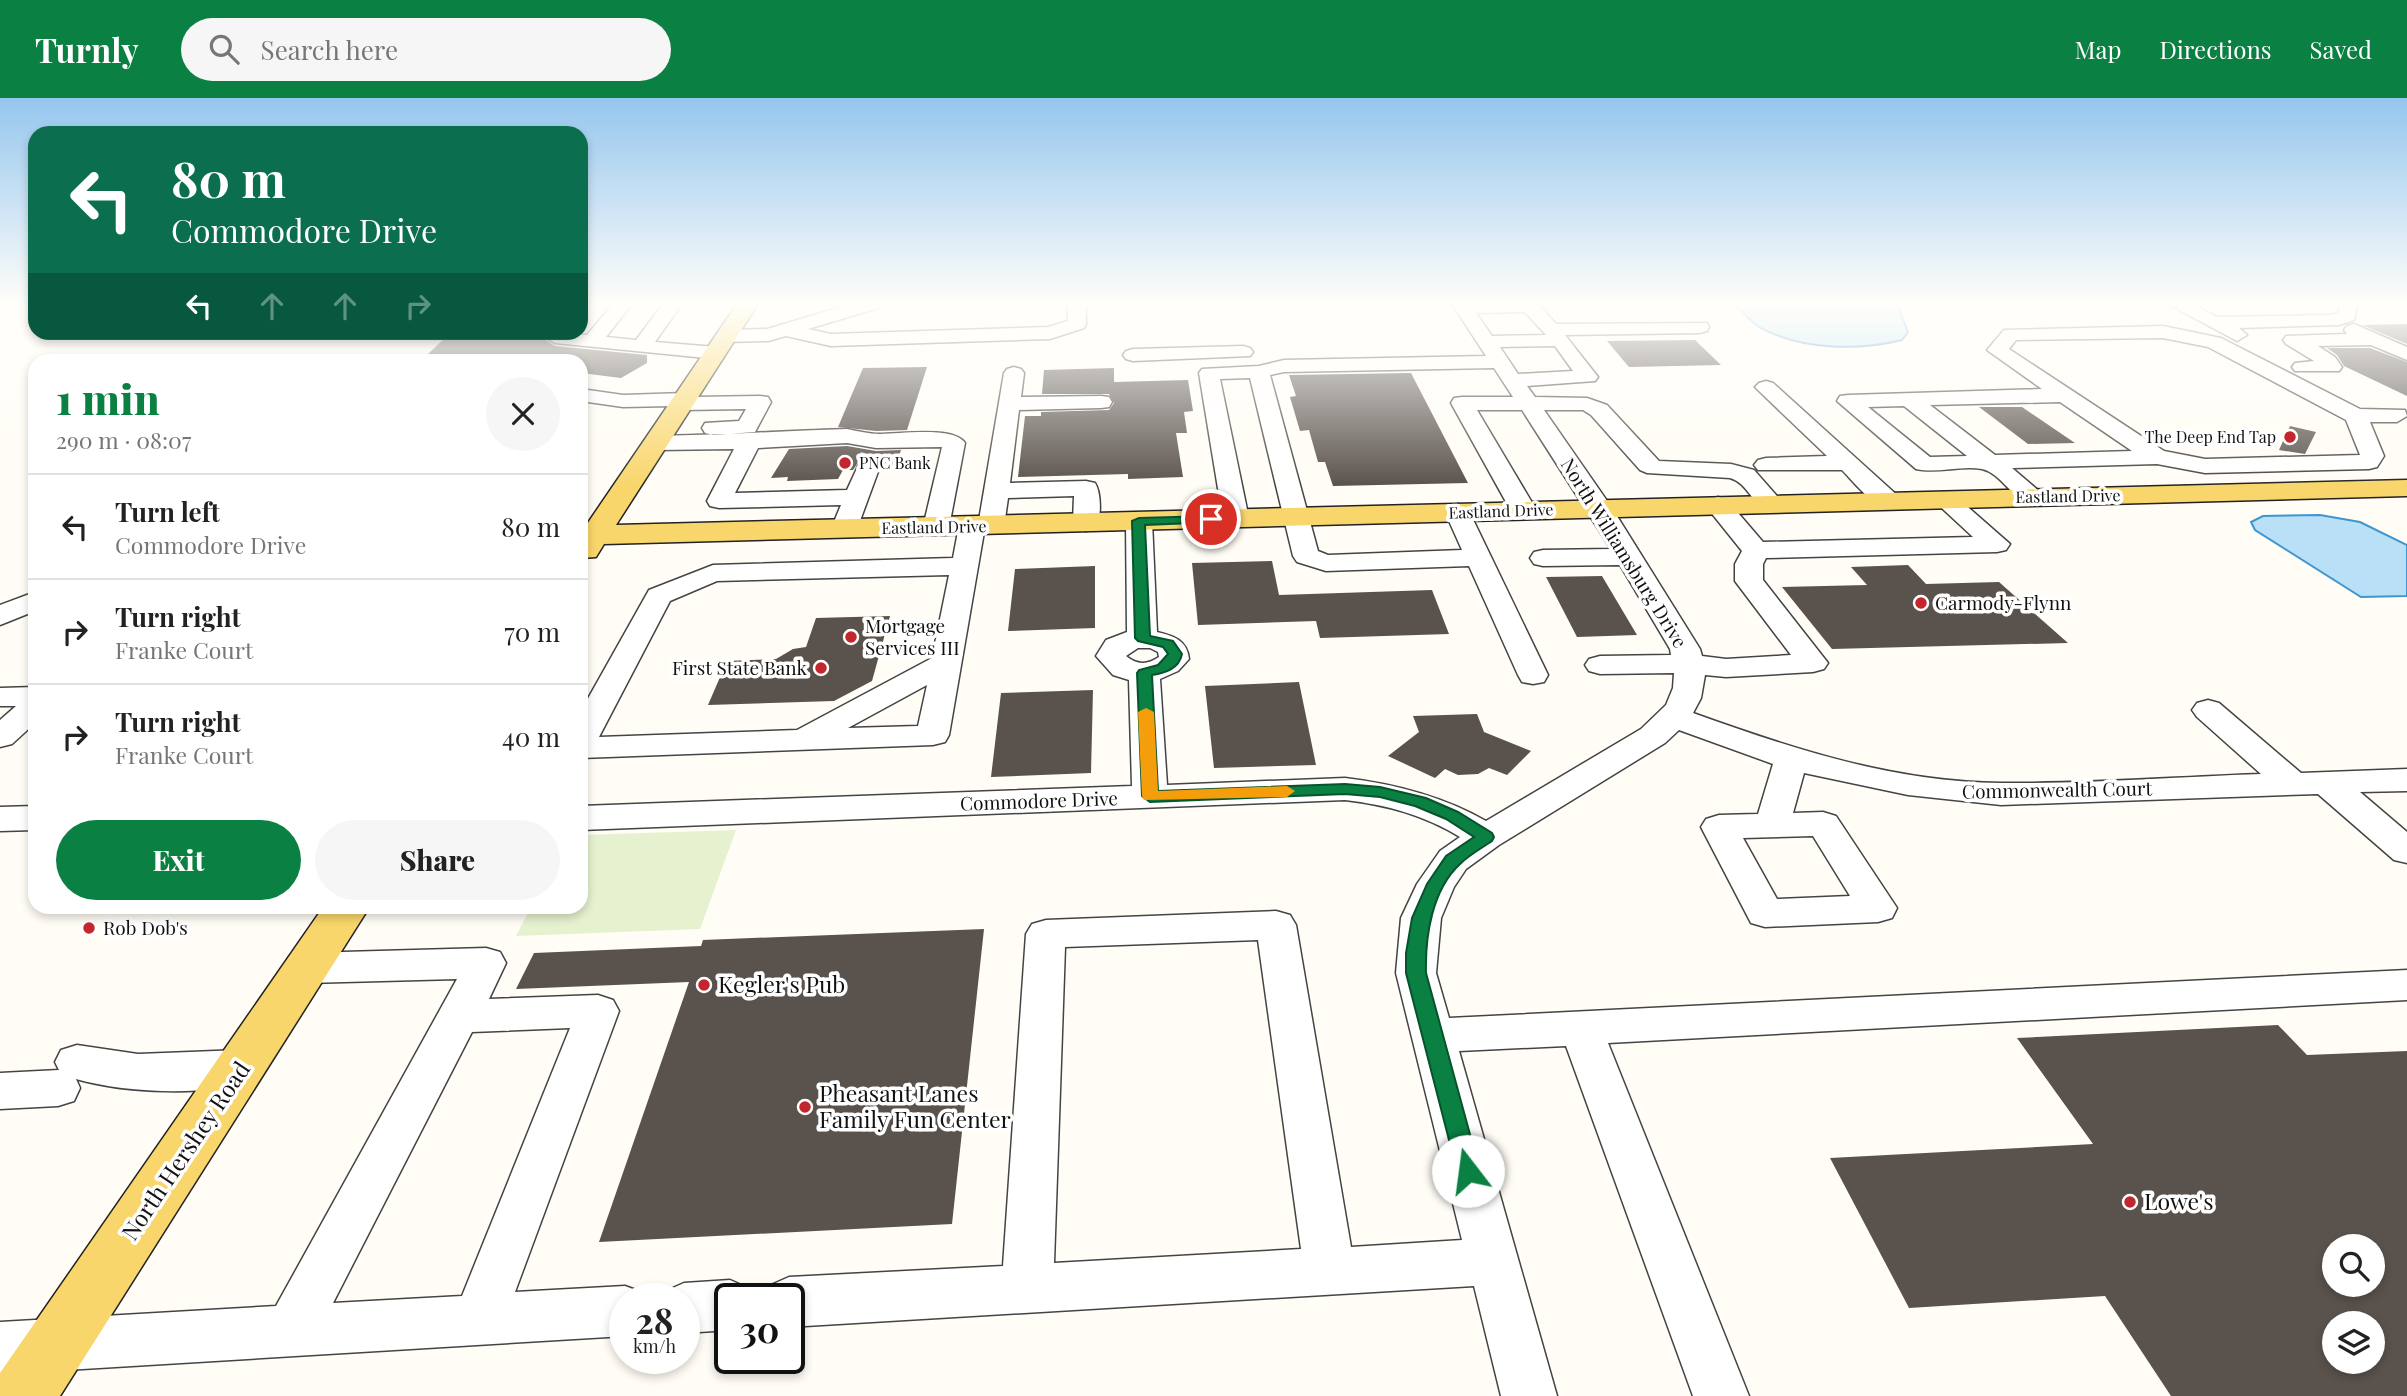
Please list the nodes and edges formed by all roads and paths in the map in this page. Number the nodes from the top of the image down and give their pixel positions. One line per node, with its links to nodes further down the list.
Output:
1 (708, 365): 15 (main road)
2 (1318, 365): 9 (street)
3 (1502, 365): 17 (street, North Williamsburg Drive)
4 (2019, 365): 12 (street)
5 (2265, 365): 19 (street)
6 (2297, 365): 8 (street)
7 (2330, 365): 8 (street)
8 (2302, 367): 19 (street)
9 (1259, 372): 40 (street); 41 (street)
10 (1014, 373): 18 (street)
11 (1766, 387): 25 (street)
12 (2064, 395): 14 (street); 24 (street)
13 (588, 396): 15 (street)
14 (1909, 399): 26 (street); 26 (street)
15 (684, 402): 21 (main road); 21 (street)
16 (1101, 402): 18 (street)
17 (1527, 402): 35 (street); 37 (street, North Williamsburg Drive); 38 (street)
18 (1009, 404): 30 (street)
19 (2363, 408): 20 (street); 27 (street)
20 (2404, 411)
21 (661, 436): 22 (street); 47 (main road)
22 (749, 442): 23 (street); 31 (street)
23 (871, 455): 31 (street); 45 (street)
24 (2157, 457): 26 (street); 27 (street)
25 (1848, 463): 28 (street); 34 (street)
26 (1990, 463): 32 (street)
27 (2345, 463): 29 (street)
28 (1766, 465)
29 (2399, 488): 32 (main road, Eastland Drive)
30 (997, 491): 43 (street); 44 (street)
31 (856, 497): 46 (street)
32 (2034, 497): 33 (main road, Eastland Drive)
33 (1944, 499): 34 (main road, Eastland Drive); 49 (street)
34 (1889, 501): 35 (main road, Eastland Drive)
35 (1771, 504): 36 (main road, Eastland Drive)
36 (1718, 505): 37 (main road, Eastland Drive); 49 (street)
37 (1598, 508): 38 (main road, Eastland Drive); 50 (street, North Williamsburg Drive)
38 (1524, 511): 39 (main road, Eastland Drive)
39 (1458, 512): 40 (main road, Eastland Drive); 51 (street)
40 (1296, 517): 41 (main road, Eastland Drive); 51 (street)
41 (1236, 519): 42 (main road, Eastland Drive)
42 (1139, 521): 43 (main road, Eastland Drive); 56 (street)
43 (1086, 523): 44 (main road, Eastland Drive)
44 (982, 526): 45 (main road, Eastland Drive); 53 (street)
45 (936, 527): 46 (main road, Eastland Drive)
46 (844, 529): 48 (main road, Eastland Drive)
47 (588, 539)
48 (588, 542)
49 (1756, 550): 58 (street)
50 (1628, 557): 52 (street); 58 (street, North Williamsburg Drive)
51 (1479, 558): 61 (street)
52 (1543, 558)
53 (965, 566): 57 (street); 67 (street)
54 (28, 603): 55 (street)
55 (0, 616)
56 (1143, 638): 60 (lane)
57 (947, 663): 69 (street); 69 (street)
58 (1690, 664): 59 (street); 66 (street, North Williamsburg Drive)
59 (1600, 665)
60 (1144, 673): 74 (street)
61 (1533, 675)
62 (28, 696): 63 (street)
63 (0, 697)
64 (2208, 710): 73 (street)
65 (28, 712): 68 (street)
66 (1675, 717): 71 (street, Commonwealth Court); 79 (street, North Williamsburg Drive)
67 (588, 728)
68 (0, 737)
69 (800, 740): 70 (street)
70 (588, 748)
71 (1791, 758): 73 (street, Commonwealth Court); 78 (street)
72 (2407, 780): 73 (street, Commonwealth Court)
73 (2310, 784): 80 (street)
74 (1150, 796): 76 (street, Commodore Drive); 79 (street, Commodore Drive)
75 (28, 818): 77 (street)
76 (588, 818)
77 (0, 820)
78 (1773, 826)
79 (1486, 837): 86 (street, North Williamsburg Drive)
80 (2407, 851)
81 (343, 914): 82 (main road, North Hershey Road)
82 (307, 968): 84 (street); 87 (main road, North Hershey Road)
83 (2407, 985): 85 (street)
84 (459, 1016): 94 (street); 95 (street)
85 (1581, 1029): 86 (street); 99 (street)
86 (1432, 1036): 89 (street, North Williamsburg Drive)
87 (241, 1068): 88 (street); 96 (main road, North Hershey Road)
88 (0, 1091)
89 (1494, 1262): 90 (street); 98 (street, North Williamsburg Drive)
90 (1329, 1270): 91 (street); 91 (street)
91 (1027, 1288): 92 (street)
92 (805, 1301)
93 (609, 1312): 94 (street)
94 (478, 1320): 95 (street)
95 (291, 1331): 96 (street)
96 (29, 1346): 97 (main road, North Hershey Road)
97 (23, 1396)
98 (1530, 1396)
99 (1721, 1396)

